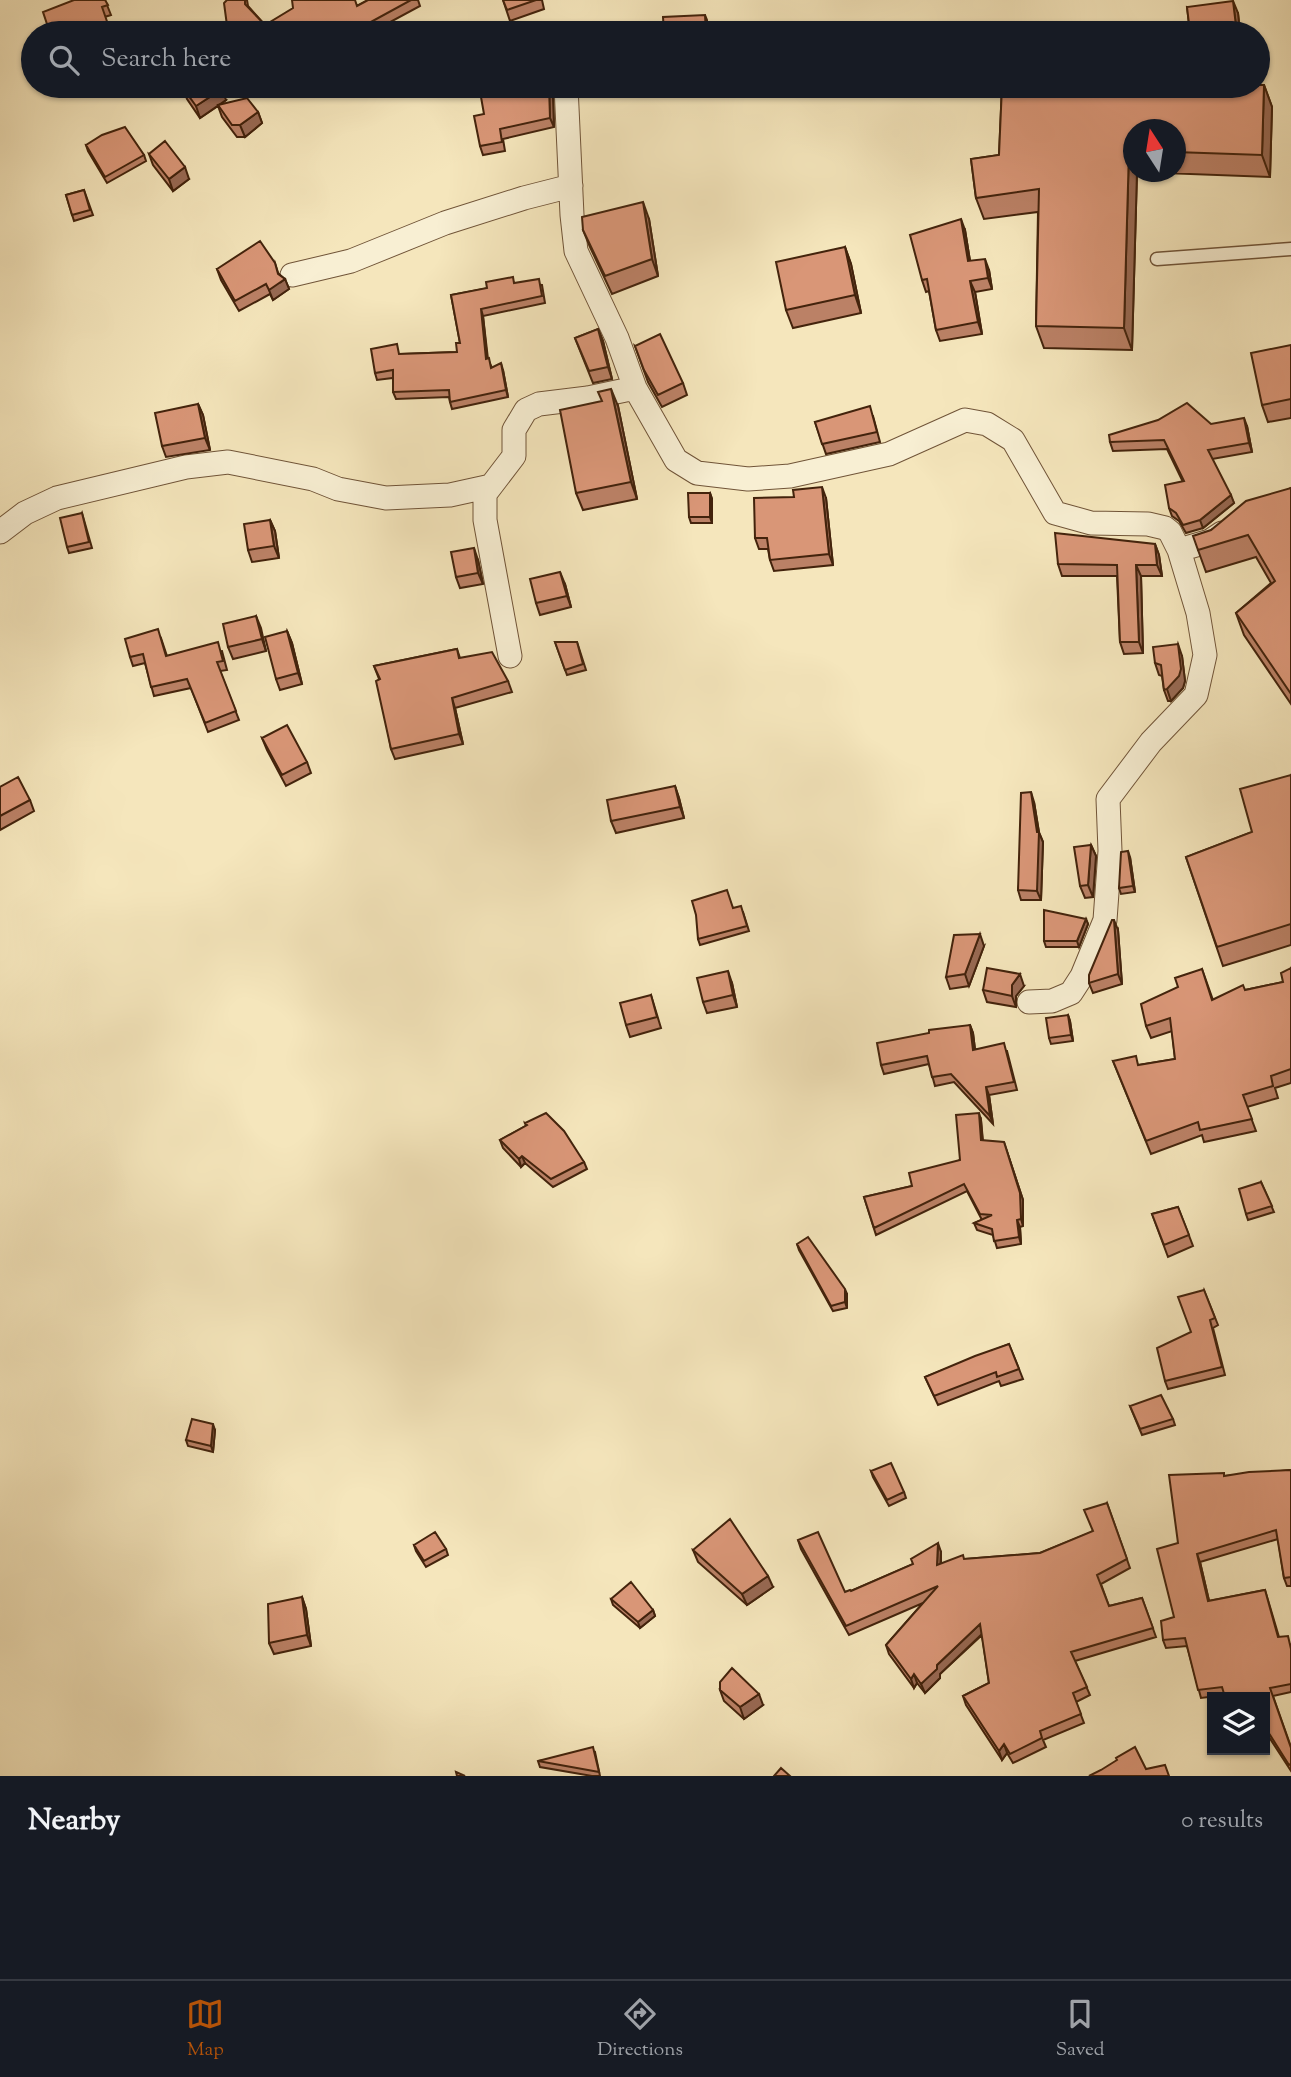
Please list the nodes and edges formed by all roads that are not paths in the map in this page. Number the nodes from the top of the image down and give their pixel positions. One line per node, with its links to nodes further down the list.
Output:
1 (567, 98): 2 (street)
2 (571, 186): 5 (street); 6 (street)
3 (1291, 249): 4 (lane)
4 (1157, 259)
5 (292, 275)
6 (635, 388): 7 (street); 10 (street)
7 (491, 486): 9 (street); 11 (street)
8 (1236, 520): 10 (street)
9 (0, 532)
10 (1179, 550): 12 (street)
11 (510, 656)
12 (1030, 1002)

